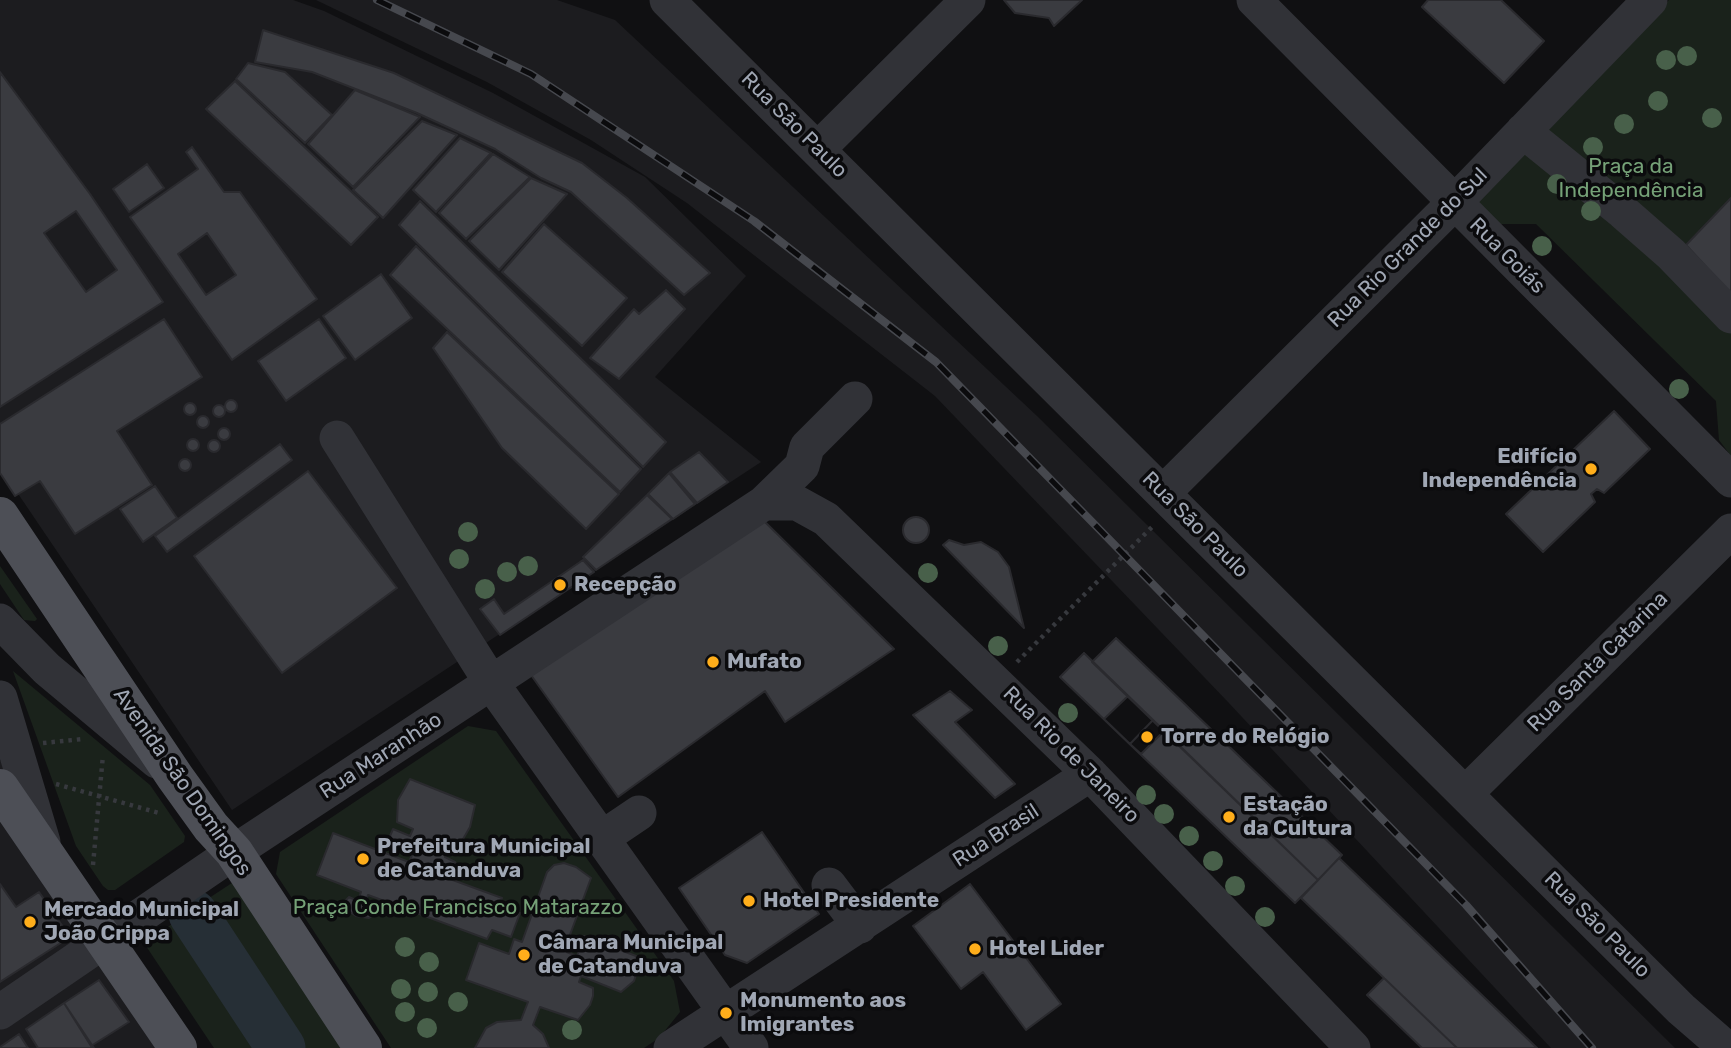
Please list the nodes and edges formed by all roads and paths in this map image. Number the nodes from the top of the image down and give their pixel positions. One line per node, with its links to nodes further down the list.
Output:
1 (667, 0): 6 (street, Rua São Paulo)
2 (968, 0): 6 (street)
3 (1254, 0): 7 (street, Rua Goiás)
4 (1650, 0): 5 (street, Rua Rio Grande do Sul)
5 (1523, 131): 7 (street, Rua Rio Grande do Sul); 8 (street)
6 (818, 149): 12 (street, Rua São Paulo)
7 (1454, 203): 11 (street, Rua Goiás); 12 (street, Rua Rio Grande do Sul)
8 (1731, 316)
9 (855, 399): 13 (street, Rua Maranhão)
10 (337, 439): 19 (street)
11 (1731, 480)
12 (1163, 493): 28 (street, Rua São Paulo)
13 (764, 503): 19 (street, Rua Maranhão); 24 (street, Rua Rio de Janeiro)
14 (0, 516): 25 (main road, Avenida São Domingos)
15 (1731, 531): 28 (street, Rua Santa Catarina)
16 (1134, 545): 18 (path)
17 (0, 621): 25 (street)
18 (1039, 640)
19 (492, 684): 32 (street); 33 (street, Rua Maranhão)
20 (0, 698): 34 (street)
21 (85, 739): 22 (path)
22 (35, 744)
23 (105, 744): 29 (path)
24 (1090, 774): 37 (street, Rua Brasil); 46 (street, Rua Rio de Janeiro)
25 (175, 777): 33 (main road, Avenida São Domingos)
26 (50, 783): 29 (path)
27 (0, 788): 34 (main road)
28 (1465, 794): 39 (street, Rua São Paulo)
29 (99, 796): 31 (path); 35 (path)
30 (639, 813): 32 (street)
31 (165, 815)
32 (602, 838): 41 (street)
33 (234, 852): 38 (street, Rua Maranhão); 44 (main road, Avenida São Domingos)
34 (48, 856): 38 (main road)
35 (92, 877)
36 (829, 885): 37 (street)
37 (860, 926): 41 (street, Rua Brasil)
38 (106, 941): 40 (street, Rua Maranhão); 43 (main road)
39 (1681, 1009): 47 (street); 48 (street, Rua São Paulo)
40 (0, 1012)
41 (726, 1013): 42 (street, Rua Brasil); 45 (street)
42 (685, 1045)
43 (178, 1048)
44 (363, 1048)
45 (751, 1048)
46 (1353, 1048)
47 (1693, 1048)
48 (1726, 1048)

